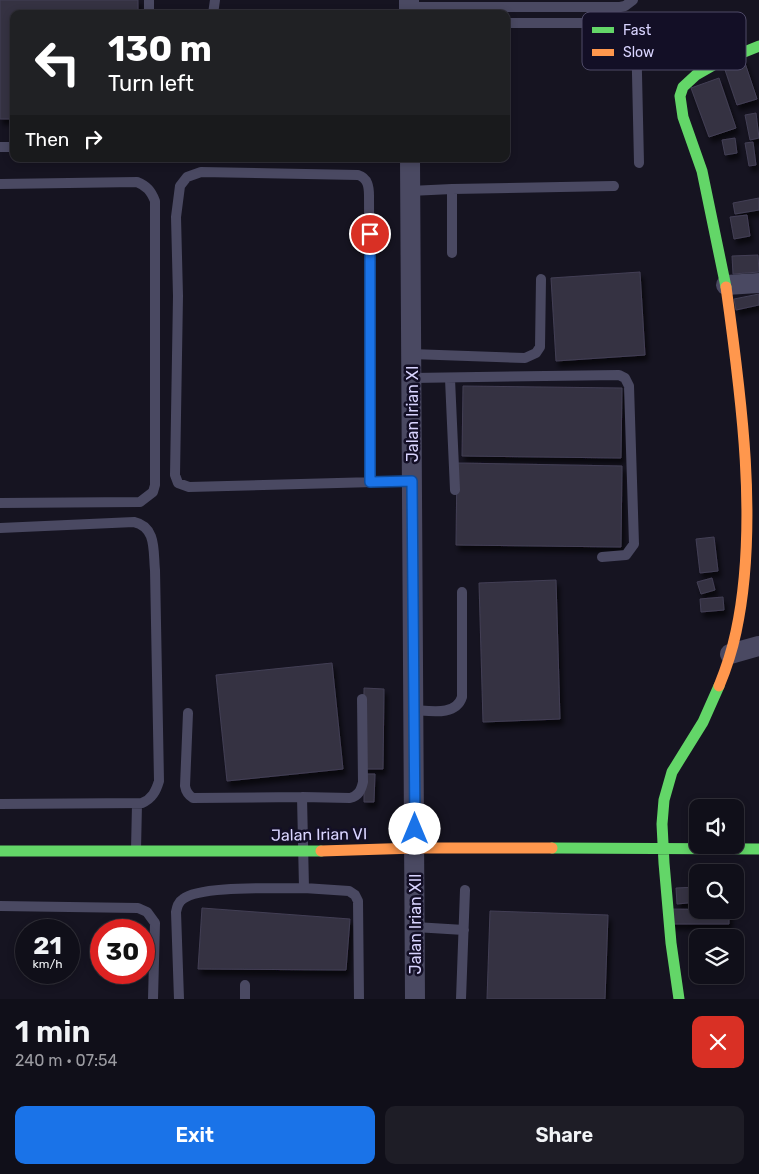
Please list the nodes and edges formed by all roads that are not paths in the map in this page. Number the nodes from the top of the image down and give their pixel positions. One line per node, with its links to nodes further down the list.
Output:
1 (632, 0): 2 (lane)
2 (409, 7)
3 (510, 23): 4 (lane)
4 (582, 23)
5 (759, 46): 6 (street)
6 (746, 52)
7 (637, 70): 10 (lane)
8 (704, 70): 18 (street)
9 (410, 162): 14 (street, Jalan Irian XI)
10 (639, 163)
11 (0, 184): 26 (lane)
12 (614, 186): 13 (lane)
13 (452, 189): 14 (lane); 15 (lane)
14 (410, 191): 19 (street, Jalan Irian XI)
15 (452, 253)
16 (541, 279): 19 (lane)
17 (759, 283): 18 (street)
18 (726, 285): 22 (street)
19 (412, 354): 20 (street, Jalan Irian XI)
20 (412, 378): 21 (lane); 23 (street, Jalan Irian XI)
21 (450, 379): 25 (lane); 28 (lane)
22 (751, 424): 31 (street)
23 (412, 481): 24 (lane); 33 (street, Jalan Irian XI)
24 (370, 482): 24 (lane)
25 (455, 490)
26 (0, 503)
27 (0, 528): 37 (lane)
28 (602, 557)
29 (462, 592): 33 (lane)
30 (759, 646): 31 (street)
31 (730, 654): 39 (street)
32 (362, 698): 35 (lane)
33 (414, 710): 38 (street, Jalan Irian XI)
34 (188, 713): 35 (lane)
35 (302, 797): 41 (lane)
36 (0, 804): 37 (lane)
37 (137, 804): 43 (lane)
38 (416, 848): 39 (street, Jalan Irian VI); 41 (street, Jalan Irian VI); 47 (street, Jalan Irian XII)
39 (662, 849): 40 (street, Jalan Irian VI); 56 (street)
40 (759, 849)
41 (303, 850): 43 (street, Jalan Irian VI); 44 (lane)
42 (0, 851): 43 (street, Jalan Irian VI)
43 (136, 851)
44 (304, 888): 51 (lane); 53 (lane)
45 (465, 890): 48 (lane)
46 (0, 906): 50 (lane)
47 (415, 927): 48 (lane); 54 (street, Jalan Irian XII)
48 (464, 930): 55 (lane)
49 (245, 985): 52 (lane)
50 (153, 999)
51 (179, 999)
52 (245, 999)
53 (359, 999)
54 (416, 999)
55 (461, 999)
56 (678, 999)

